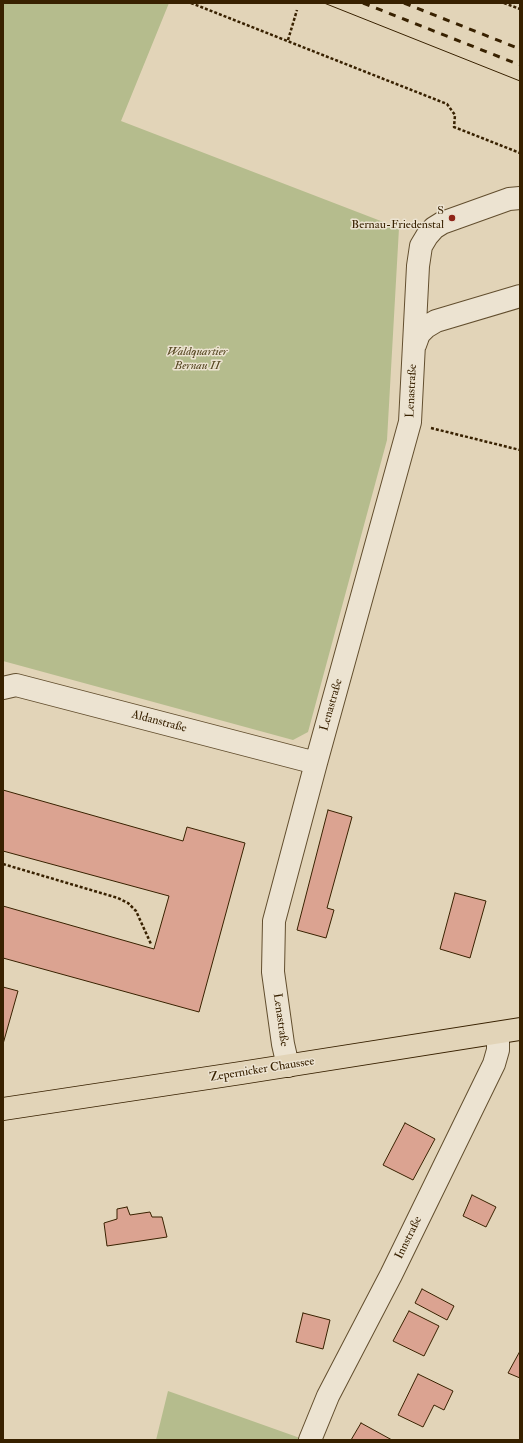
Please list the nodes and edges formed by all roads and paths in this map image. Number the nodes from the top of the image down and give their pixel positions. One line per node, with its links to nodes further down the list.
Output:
1 (191, 3): 5 (path)
2 (504, 3): 3 (path)
3 (520, 9)
4 (297, 10): 5 (path)
5 (288, 40): 6 (path)
6 (520, 153)
7 (520, 198): 9 (street, Lenastraße)
8 (520, 296): 9 (street)
9 (414, 345): 10 (street, Lenastraße)
10 (410, 422): 11 (path); 13 (street, Lenastraße)
11 (520, 450)
12 (3, 688): 13 (street, Aldanstraße)
13 (316, 763): 18 (street, Lenastraße)
14 (3, 864): 15 (path)
15 (151, 944)
16 (520, 1029): 17 (main road, Zepernicker Chaussee)
17 (498, 1032): 18 (main road, Zepernicker Chaussee); 20 (street, Innstraße)
18 (288, 1066): 19 (main road, Zepernicker Chaussee)
19 (3, 1109)
20 (310, 1440)

